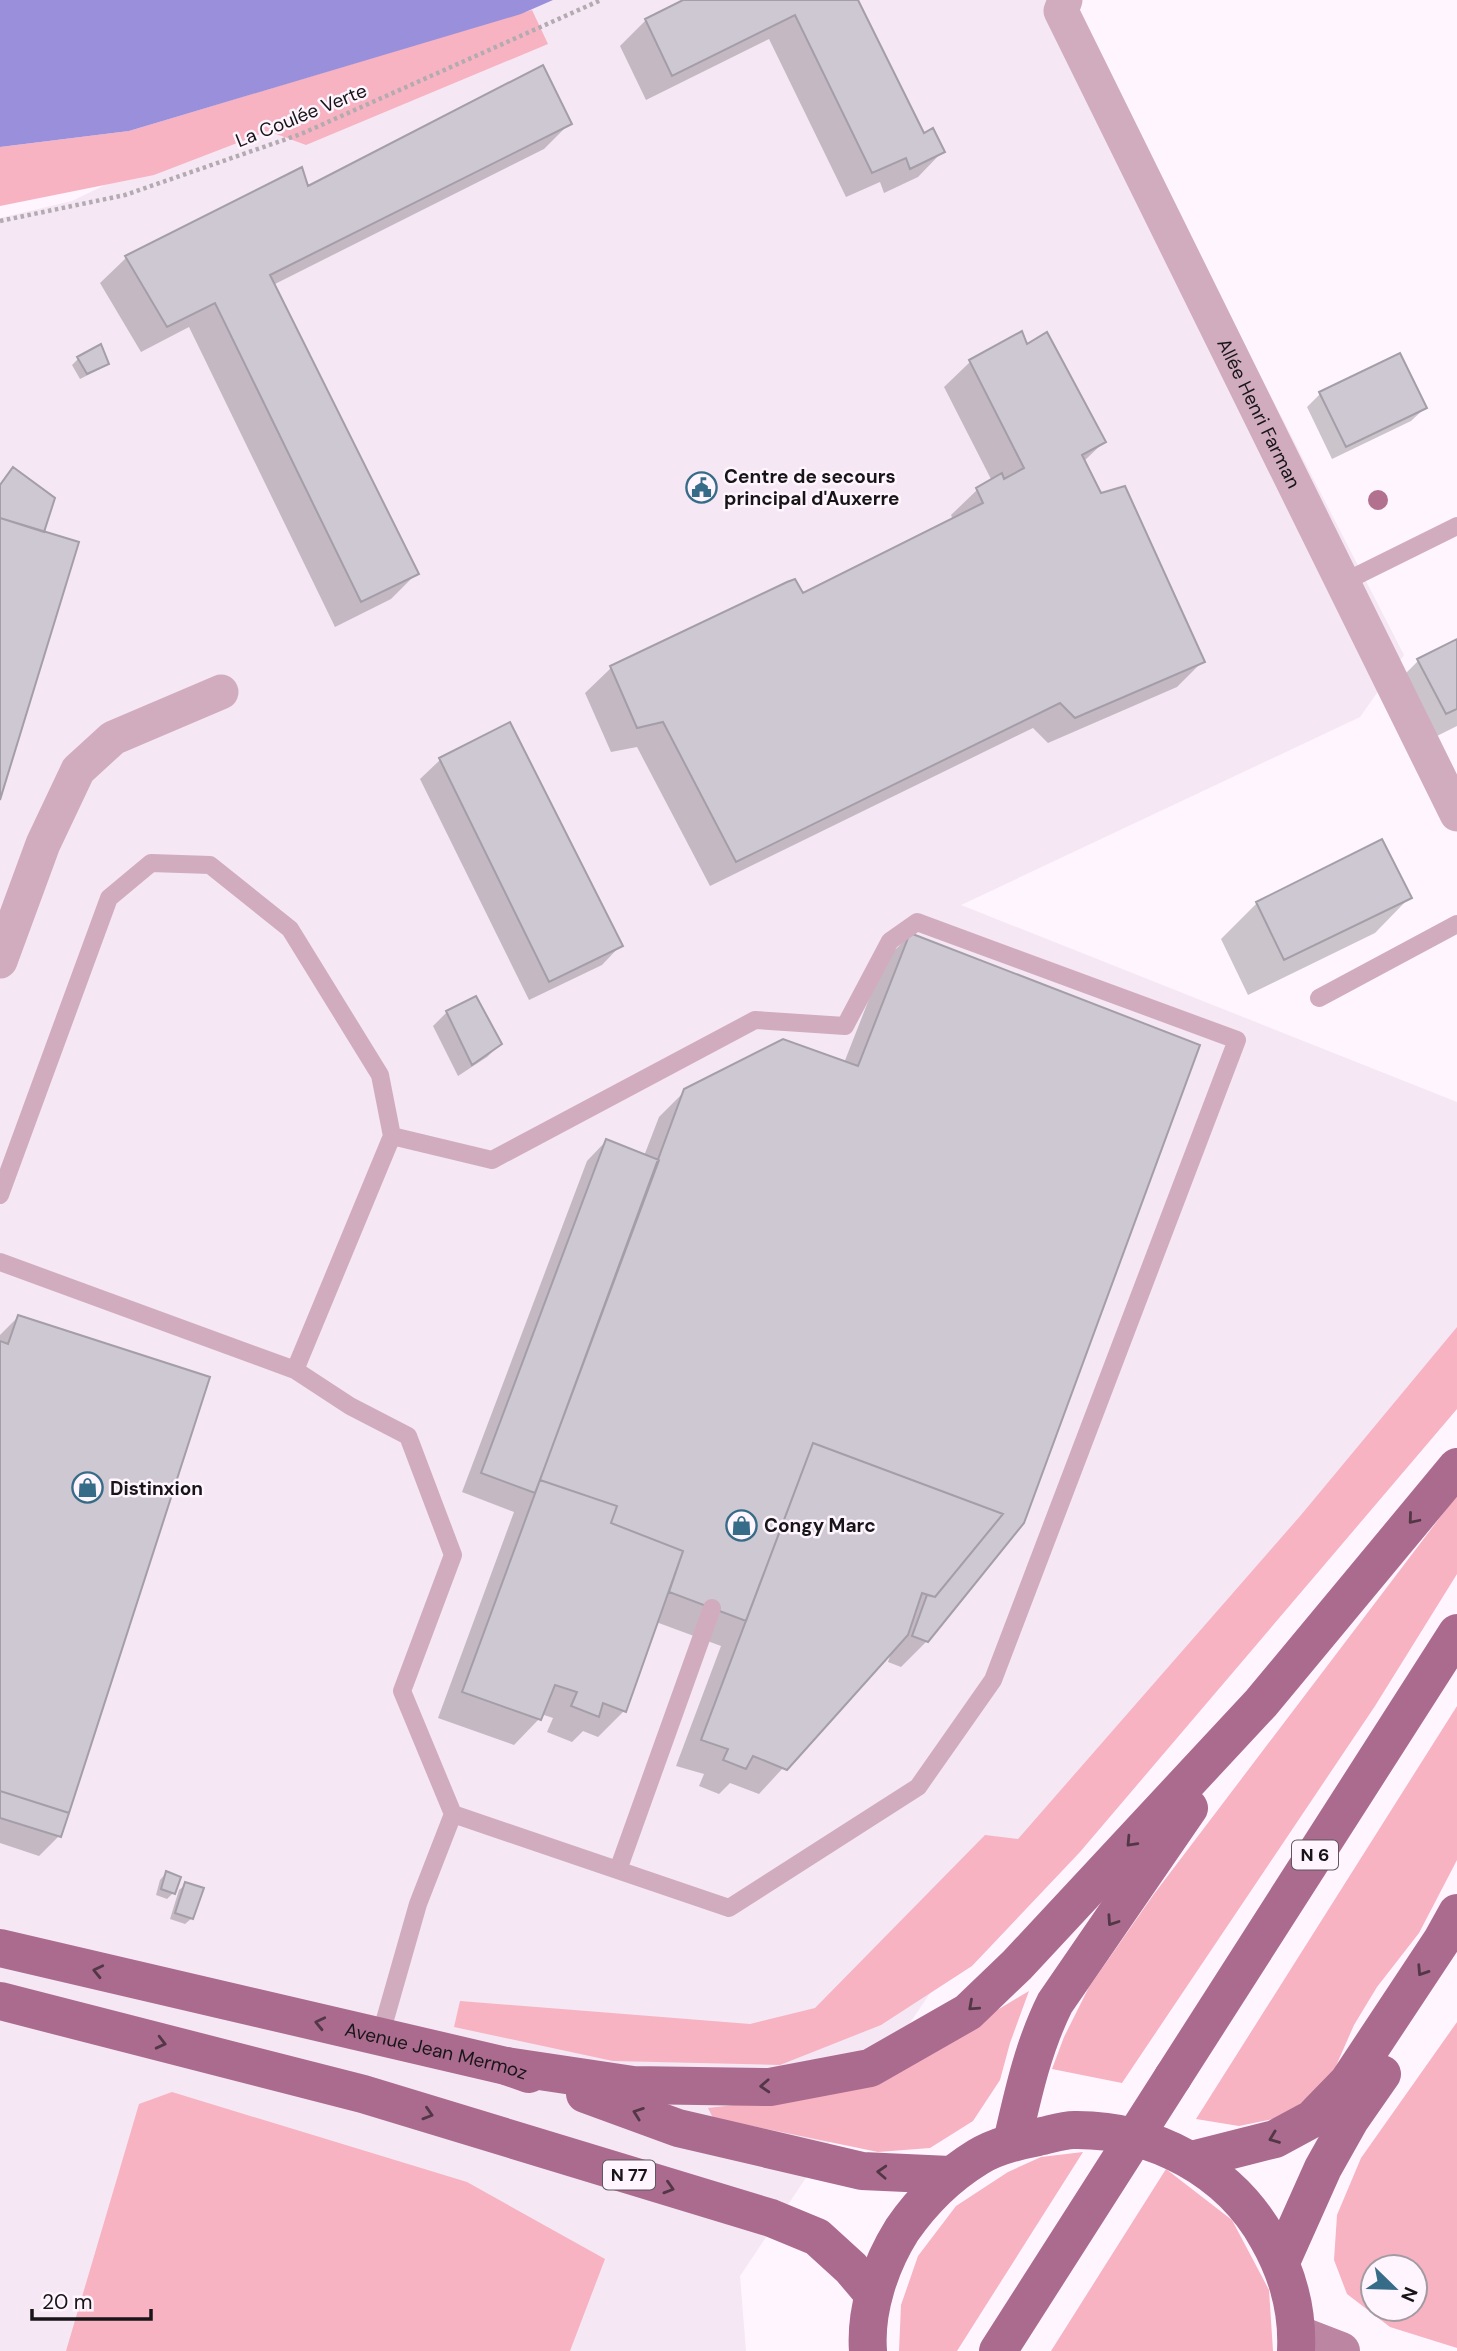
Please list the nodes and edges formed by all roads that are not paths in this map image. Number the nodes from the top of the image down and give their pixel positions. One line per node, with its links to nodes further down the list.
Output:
1 (1063, 6): 3 (street, Allée Henri Farman)
2 (1457, 526): 3 (lane)
3 (1342, 583): 5 (street, Allée Henri Farman)
4 (221, 692): 7 (street)
5 (1457, 814)
6 (1457, 924): 8 (lane)
7 (0, 961)
8 (1319, 998)
9 (392, 1136): 10 (lane); 12 (lane); 18 (lane)
10 (0, 1195)
11 (0, 1262): 12 (lane)
12 (295, 1370): 17 (lane)
13 (1457, 1467): 16 (main road, one-way to 16)
14 (712, 1608): 18 (lane)
15 (1457, 1633): 33 (main road, N 6, bridge)
16 (1261, 1703): 24 (main road, one-way to 24); 26 (main road, one-way to 26)
17 (453, 1814): 18 (lane); 23 (lane)
18 (618, 1870)
19 (1457, 1913): 27 (main road, one-way to 27)
20 (0, 1948): 23 (main road, Avenue Jean Mermoz, one-way to 20)
21 (1457, 1966): 29 (main road)
22 (0, 2001): 25 (main road, N 77, one-way to 25)
23 (380, 2037): 24 (main road, Avenue Jean Mermoz); 25 (main road)
24 (506, 2066): 28 (main road, Avenue Jean Mermoz, one-way to 24)
25 (363, 2094): 30 (main road, N 77, one-way to 30)
26 (1012, 2141): 27 (main road); 28 (main road)
27 (1192, 2160): 29 (main road)
28 (950, 2175): 30 (main road)
29 (1281, 2263): 31 (main road)
30 (873, 2294): 32 (main road)
31 (1296, 2342): 34 (main road)
32 (868, 2351)
33 (998, 2351)
34 (1341, 2351)

